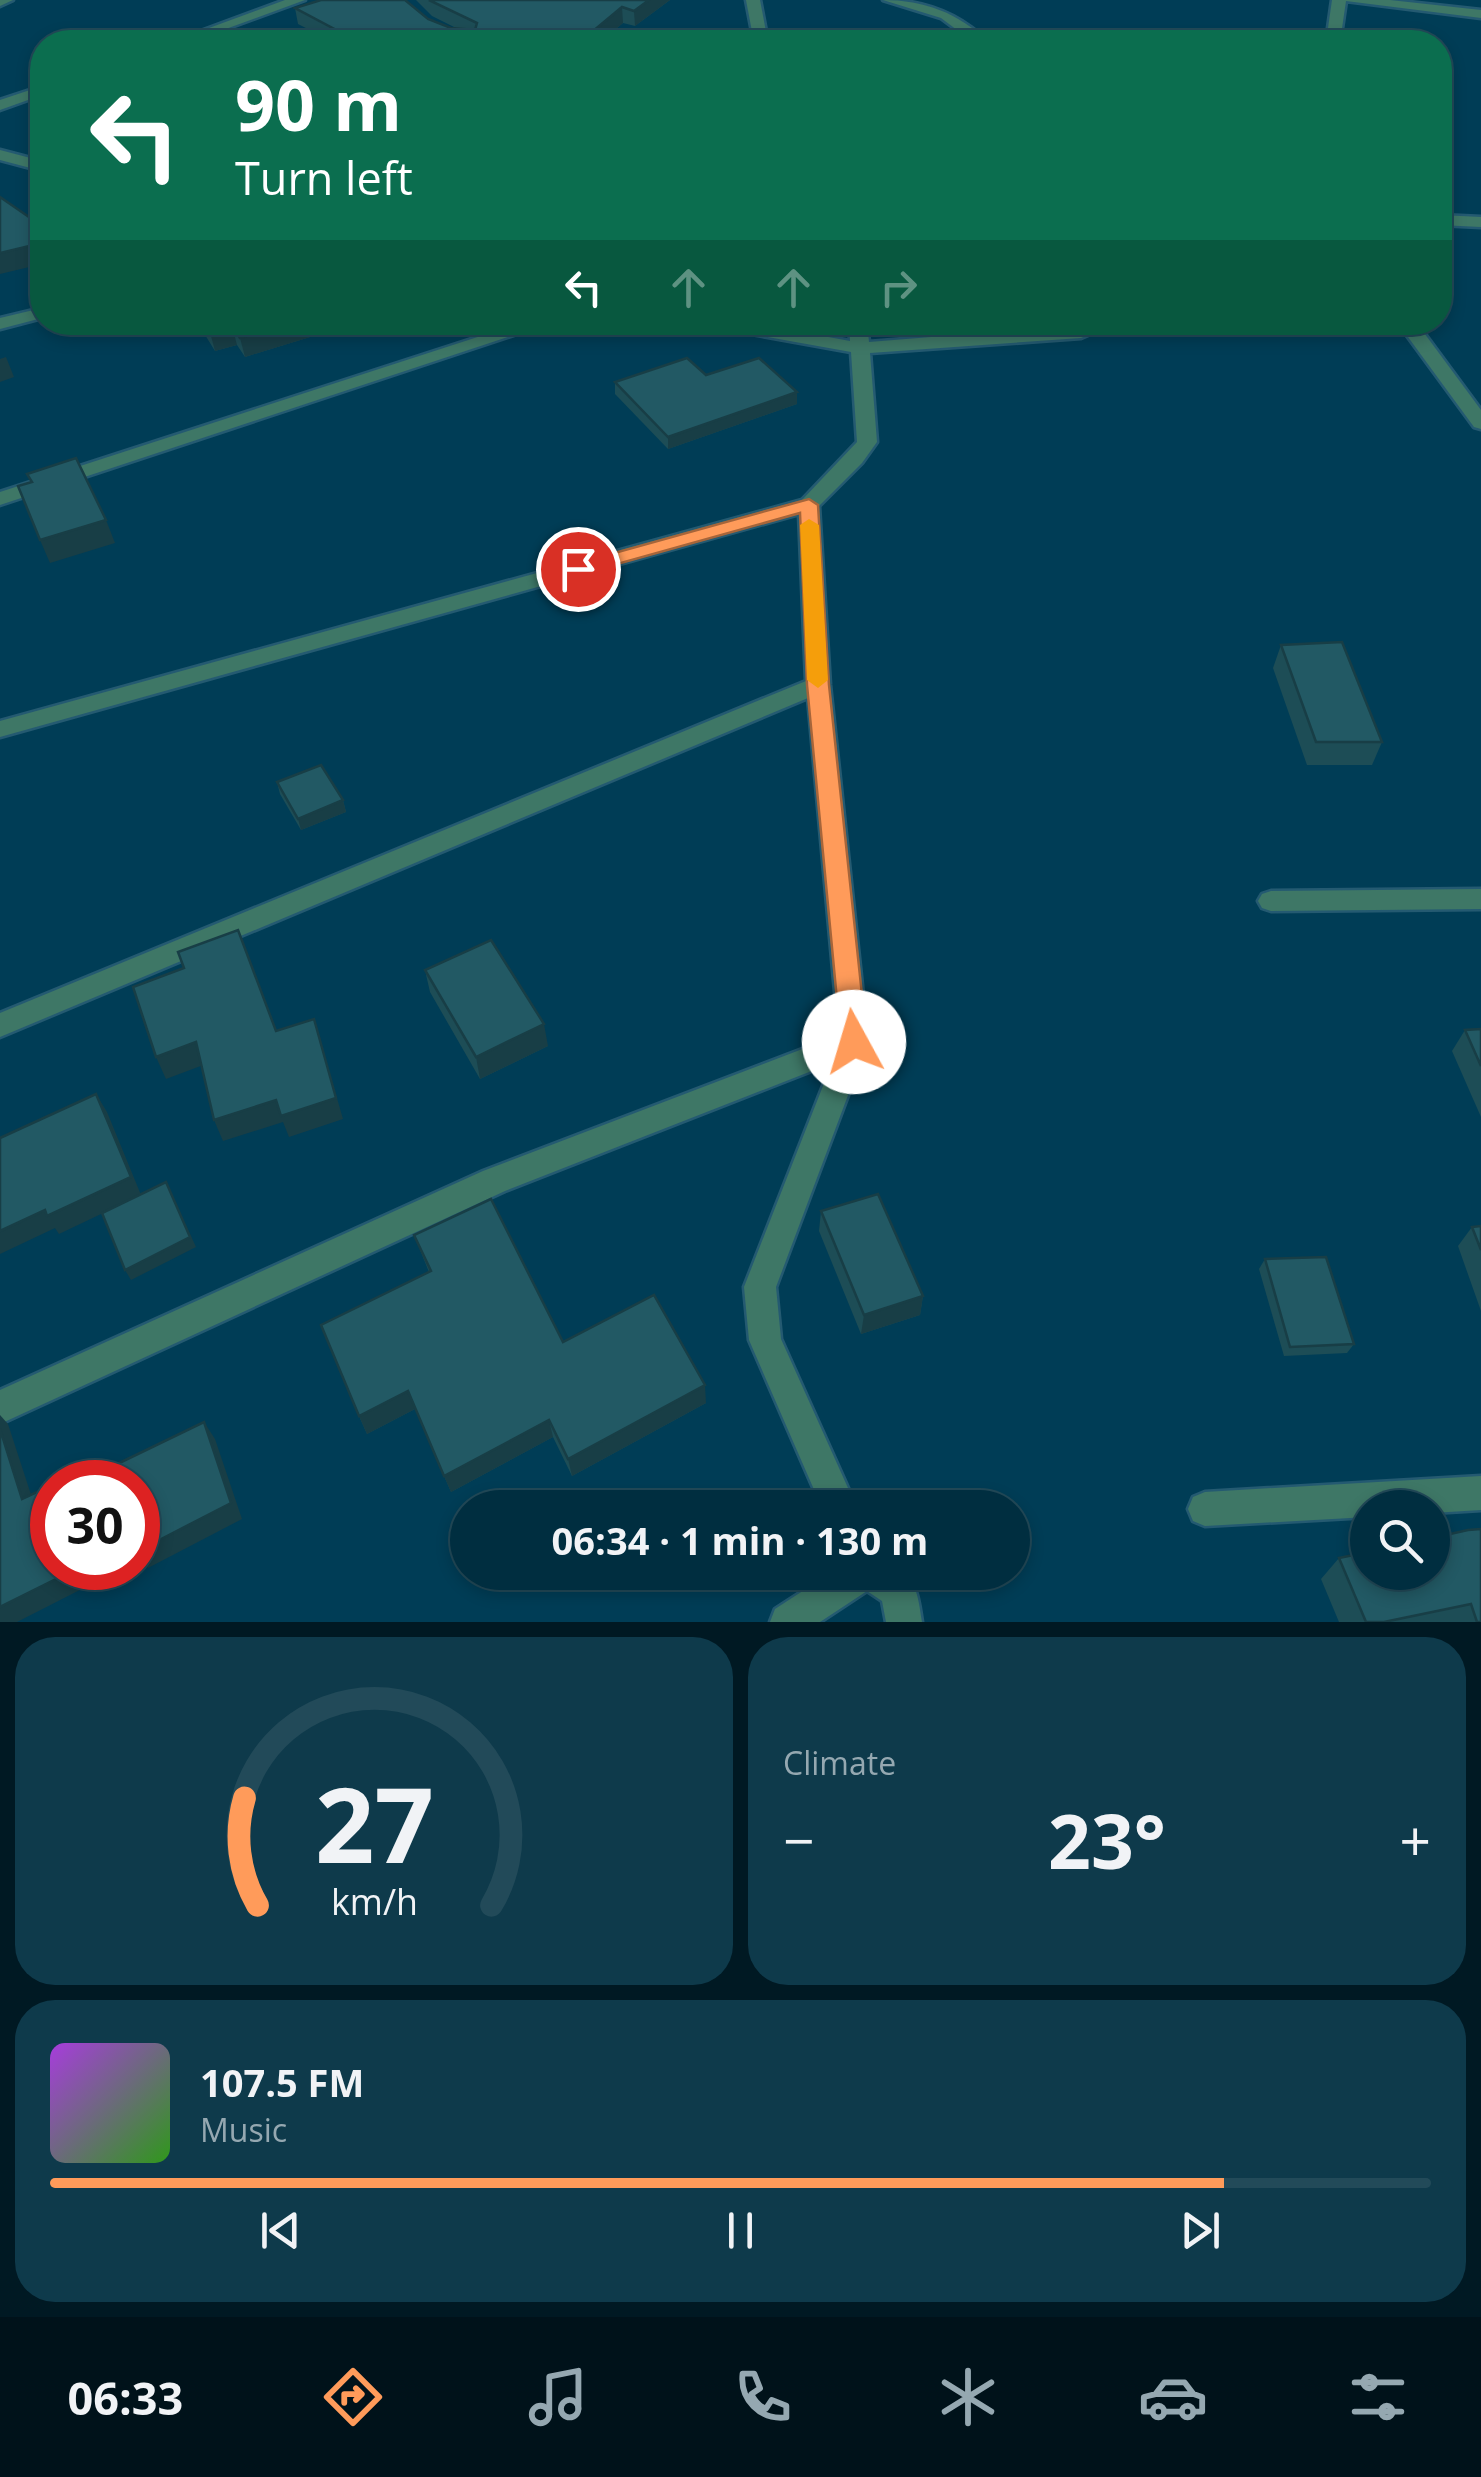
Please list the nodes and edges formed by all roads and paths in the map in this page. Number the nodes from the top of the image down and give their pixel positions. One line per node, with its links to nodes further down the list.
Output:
1 (298, 0): 7 (street)
2 (753, 0): 8 (street)
3 (890, 0): 9 (street)
4 (1340, 0): 10 (street)
5 (1352, 0): 6 (street)
6 (1481, 14)
7 (212, 30)
8 (759, 30)
9 (965, 30)
10 (1335, 30)
11 (30, 95): 12 (street)
12 (0, 106)
13 (0, 155): 14 (street)
14 (30, 163)
15 (1452, 221): 16 (street)
16 (1481, 222)
17 (30, 315): 18 (street)
18 (0, 324)
19 (509, 335): 26 (street)
20 (786, 335): 24 (street)
21 (858, 335): 24 (street)
22 (1052, 335): 24 (street)
23 (1416, 335): 25 (street)
24 (858, 348): 27 (street)
25 (1481, 423)
26 (0, 499)
27 (809, 505): 28 (street); 29 (street)
28 (818, 685): 32 (street); 33 (street)
29 (0, 729)
30 (1481, 899): 31 (street)
31 (1271, 901)
32 (0, 1025)
33 (854, 1042): 34 (street); 35 (street)
34 (0, 1407)
35 (832, 1490)
36 (1481, 1493): 37 (street)
37 (1205, 1509)
38 (839, 1590): 40 (street)
39 (896, 1590): 41 (street)
40 (788, 1622)
41 (904, 1622)

